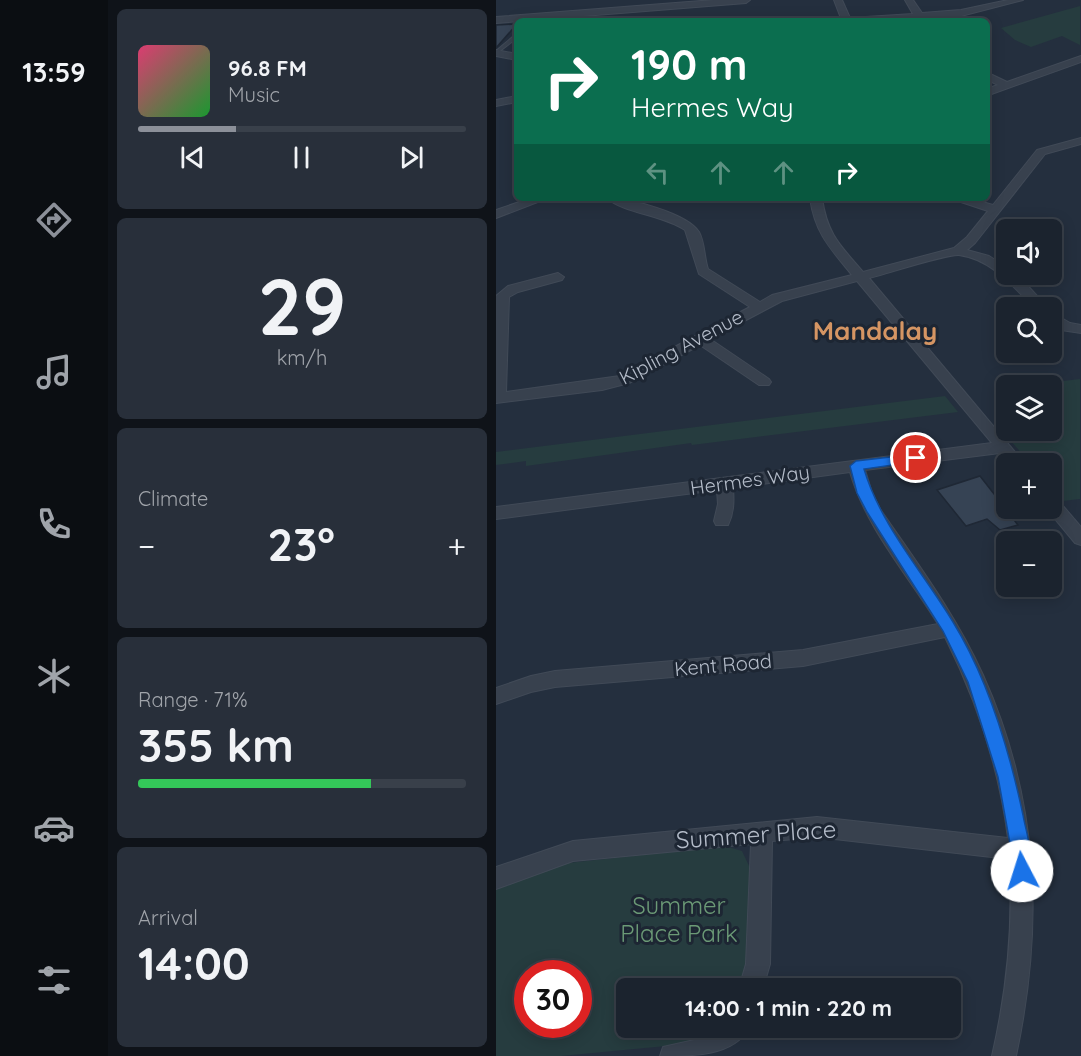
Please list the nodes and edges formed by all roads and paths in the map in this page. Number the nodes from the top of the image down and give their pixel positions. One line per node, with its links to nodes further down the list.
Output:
1 (746, 0): 5 (street)
2 (838, 0): 8 (street)
3 (909, 0): 6 (street)
4 (1014, 1): 10 (street)
5 (626, 16): 7 (street)
6 (919, 16): 9 (street); 10 (street)
7 (573, 18)
8 (846, 18)
9 (890, 18)
10 (955, 18)
11 (496, 20): 12 (street)
12 (514, 20)
13 (514, 38): 14 (lane)
14 (496, 53): 15 (street)
15 (514, 56)
16 (1081, 58): 18 (street)
17 (990, 77): 18 (street)
18 (1007, 86): 19 (street)
19 (990, 92)
20 (514, 100): 21 (street)
21 (496, 103)
22 (1081, 141): 27 (street)
23 (533, 201): 28 (street)
24 (622, 201): 35 (street)
25 (816, 201): 32 (street)
26 (966, 201): 27 (street)
27 (995, 209): 29 (street)
28 (496, 214)
29 (958, 251): 30 (street); 32 (street, Kipling Avenue)
30 (996, 266)
31 (558, 277): 40 (street)
32 (860, 277): 35 (street, Kipling Avenue); 41 (street)
33 (1019, 285): 34 (street)
34 (1031, 297)
35 (758, 306): 38 (street, Kipling Avenue)
36 (1062, 324): 37 (street)
37 (1081, 328)
38 (700, 339): 39 (street); 40 (street, Kipling Avenue)
39 (764, 382)
40 (498, 398)
41 (1004, 447): 42 (street); 43 (street, Hermes Way)
42 (1009, 453)
43 (856, 466): 44 (street, Hermes Way); 49 (street)
44 (725, 483): 45 (street, Hermes Way); 47 (street)
45 (496, 513)
46 (1062, 516): 48 (street)
47 (722, 521)
48 (1081, 538)
49 (949, 628): 50 (street, Kent Road); 52 (street)
50 (496, 696)
51 (762, 831): 52 (street, Summer Place); 53 (street, Summer Place); 54 (street)
52 (1021, 850): 57 (street)
53 (496, 878)
54 (754, 978)
55 (729, 1038): 56 (street)
56 (672, 1056)
57 (1004, 1056)

